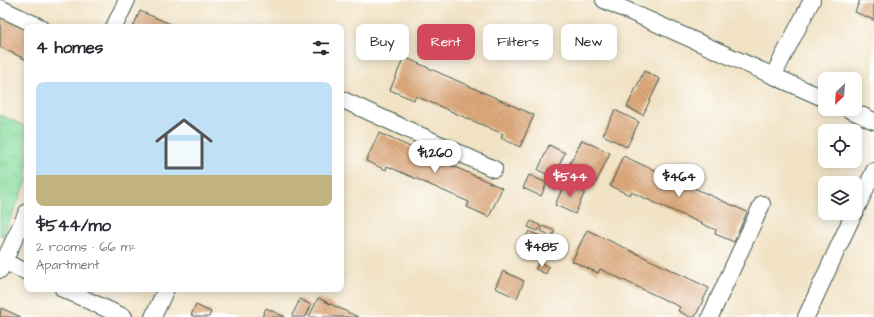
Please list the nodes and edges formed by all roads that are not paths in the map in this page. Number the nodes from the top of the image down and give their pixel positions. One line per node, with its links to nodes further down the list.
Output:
1 (127, 0): 6 (street)
2 (604, 0): 7 (street)
3 (812, 0): 7 (street)
4 (0, 8): 5 (street)
5 (34, 24)
6 (115, 24)
7 (774, 76): 8 (street)
8 (818, 96)
9 (344, 100): 12 (street)
10 (862, 115): 11 (street)
11 (874, 121)
12 (494, 169)
13 (874, 171): 14 (street)
14 (862, 197)
15 (762, 204): 24 (street)
16 (24, 218): 18 (street)
17 (851, 220): 25 (street)
18 (1, 264): 19 (street)
19 (24, 271)
20 (70, 292): 22 (street)
21 (165, 292): 23 (street)
22 (124, 317)
23 (153, 317)
24 (710, 317)
25 (806, 317)

